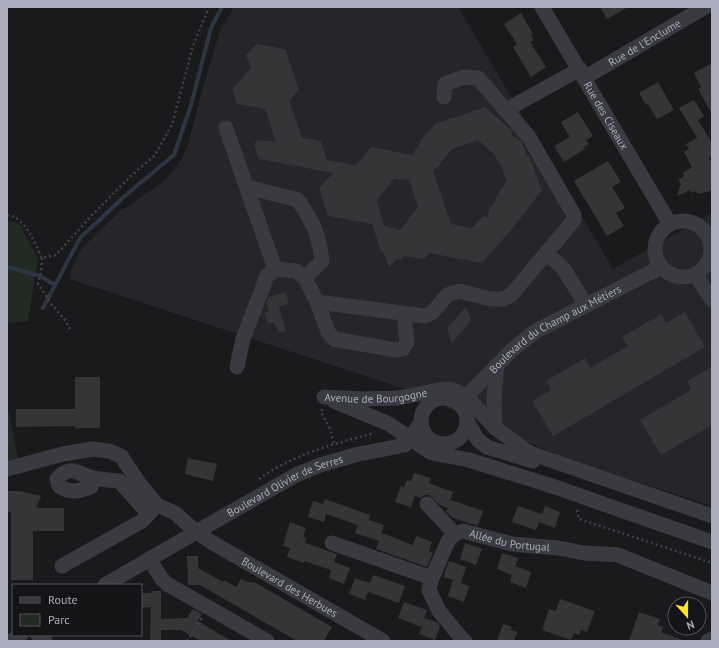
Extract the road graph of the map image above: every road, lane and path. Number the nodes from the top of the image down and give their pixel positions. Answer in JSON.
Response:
{"nodes":[{"id":1,"x":209,"y":7,"type":"edge"},
{"id":2,"x":542,"y":7,"type":"edge"},
{"id":3,"x":705,"y":7,"type":"edge"},
{"id":4,"x":582,"y":74,"type":"junction"},
{"id":5,"x":444,"y":97,"type":"dead end"},
{"id":6,"x":506,"y":110,"type":"junction"},
{"id":7,"x":226,"y":128,"type":"dead end"},
{"id":8,"x":247,"y":187,"type":"junction"},
{"id":9,"x":7,"y":215,"type":"edge"},
{"id":10,"x":670,"y":224,"type":"junction"},
{"id":11,"x":711,"y":240,"type":"edge"},
{"id":12,"x":546,"y":254,"type":"junction"},
{"id":13,"x":42,"y":258,"type":"junction"},
{"id":14,"x":661,"y":267,"type":"junction"},
{"id":15,"x":275,"y":269,"type":"junction"},
{"id":16,"x":695,"y":274,"type":"junction"},
{"id":17,"x":305,"y":278,"type":"junction"},
{"id":18,"x":712,"y":300,"type":"edge"},
{"id":19,"x":317,"y":302,"type":"junction"},
{"id":20,"x":586,"y":306,"type":"junction"},
{"id":21,"x":404,"y":313,"type":"junction"},
{"id":22,"x":70,"y":329,"type":"dead end"},
{"id":23,"x":497,"y":365,"type":"junction"},
{"id":24,"x":237,"y":367,"type":"dead end"},
{"id":25,"x":324,"y":397,"type":"junction"},
{"id":26,"x":463,"y":400,"type":"junction"},
{"id":27,"x":467,"y":422,"type":"junction"},
{"id":28,"x":420,"y":424,"type":"junction"},
{"id":29,"x":495,"y":428,"type":"junction"},
{"id":30,"x":412,"y":442,"type":"junction"},
{"id":31,"x":334,"y":444,"type":"dead end"},
{"id":32,"x":439,"y":444,"type":"junction"},
{"id":33,"x":7,"y":469,"type":"edge"},
{"id":34,"x":94,"y":478,"type":"dead end"},
{"id":35,"x":427,"y":504,"type":"dead end"},
{"id":36,"x":576,"y":506,"type":"dead end"},
{"id":37,"x":153,"y":510,"type":"junction"},
{"id":38,"x":712,"y":516,"type":"edge"},
{"id":39,"x":712,"y":523,"type":"edge"},
{"id":40,"x":196,"y":532,"type":"junction"},
{"id":41,"x":712,"y":533,"type":"edge"},
{"id":42,"x":455,"y":534,"type":"junction"},
{"id":43,"x":712,"y":542,"type":"edge"},
{"id":44,"x":332,"y":543,"type":"dead end"},
{"id":45,"x":149,"y":559,"type":"junction"},
{"id":46,"x":712,"y":563,"type":"edge"},
{"id":47,"x":62,"y":566,"type":"dead end"},
{"id":48,"x":432,"y":578,"type":"junction"},
{"id":49,"x":107,"y":584,"type":"edge"},
{"id":50,"x":712,"y":592,"type":"edge"},
{"id":51,"x":208,"y":607,"type":"junction"},
{"id":52,"x":712,"y":639,"type":"edge"},
{"id":53,"x":187,"y":641,"type":"edge"},
{"id":54,"x":267,"y":641,"type":"edge"},
{"id":55,"x":383,"y":641,"type":"edge"},
{"id":56,"x":465,"y":641,"type":"edge"},
{"id":57,"x":708,"y":641,"type":"edge"}],
"edges":[{"from":1,"to":13,"type":"path"},
{"from":2,"to":4,"type":"street","name":"Rue des Ciseaux"},
{"from":3,"to":4,"type":"street","name":"Rue de l'Enclume"},
{"from":4,"to":6,"type":"street","name":"Rue de l'Enclume"},
{"from":4,"to":10,"type":"street","name":"Rue des Ciseaux"},
{"from":5,"to":6,"type":"street"},
{"from":6,"to":12,"type":"street"},
{"from":7,"to":8,"type":"street"},
{"from":8,"to":15,"type":"street"},
{"from":8,"to":17,"type":"street"},
{"from":9,"to":13,"type":"path"},
{"from":10,"to":11,"type":"street"},
{"from":10,"to":14,"type":"street"},
{"from":11,"to":16,"type":"street"},
{"from":12,"to":20,"type":"street"},
{"from":12,"to":21,"type":"street"},
{"from":13,"to":22,"type":"path"},
{"from":14,"to":16,"type":"street"},
{"from":14,"to":20,"type":"street","name":"Boulevard du Champ aux Métiers"},
{"from":15,"to":17,"type":"street"},
{"from":15,"to":24,"type":"street"},
{"from":16,"to":18,"type":"street"},
{"from":17,"to":19,"type":"street"},
{"from":19,"to":21,"type":"street"},
{"from":19,"to":21,"type":"street"},
{"from":20,"to":23,"type":"street","name":"Boulevard du Champ aux Métiers"},
{"from":23,"to":26,"type":"street","name":"Boulevard du Champ aux Métiers"},
{"from":23,"to":29,"type":"street"},
{"from":25,"to":26,"type":"street","name":"Avenue de Bourgogne"},
{"from":25,"to":30,"type":"street","name":"Avenue de Bourgogne"},
{"from":25,"to":31,"type":"path"},
{"from":26,"to":27,"type":"street"},
{"from":26,"to":28,"type":"street"},
{"from":26,"to":29,"type":"street","name":"Avenue de Bourgogne"},
{"from":27,"to":32,"type":"street"},
{"from":27,"to":39,"type":"street"},
{"from":28,"to":30,"type":"street"},
{"from":28,"to":32,"type":"street"},
{"from":29,"to":38,"type":"street","name":"Avenue de Bourgogne"},
{"from":30,"to":32,"type":"street","name":"Boulevard Olivier de Serres"},
{"from":30,"to":40,"type":"street","name":"Boulevard Olivier de Serres"},
{"from":30,"to":43,"type":"street","name":"Avenue de Bourgogne"},
{"from":32,"to":41,"type":"street"},
{"from":33,"to":37,"type":"street"},
{"from":34,"to":37,"type":"street"},
{"from":35,"to":42,"type":"street"},
{"from":36,"to":46,"type":"path"},
{"from":37,"to":40,"type":"street","name":"Boulevard des Herbues"},
{"from":37,"to":47,"type":"street"},
{"from":40,"to":45,"type":"street","name":"Boulevard Olivier de Serres"},
{"from":40,"to":55,"type":"street","name":"Boulevard des Herbues"},
{"from":42,"to":48,"type":"street","name":"Allée du Portugal"},
{"from":42,"to":50,"type":"street","name":"Allée du Portugal"},
{"from":44,"to":48,"type":"street"},
{"from":45,"to":49,"type":"street","name":"Boulevard Olivier de Serres"},
{"from":45,"to":51,"type":"street"},
{"from":48,"to":56,"type":"street","name":"Allée du Portugal"},
{"from":51,"to":53,"type":"path"},
{"from":51,"to":54,"type":"street"},
{"from":52,"to":57,"type":"street"}]}
